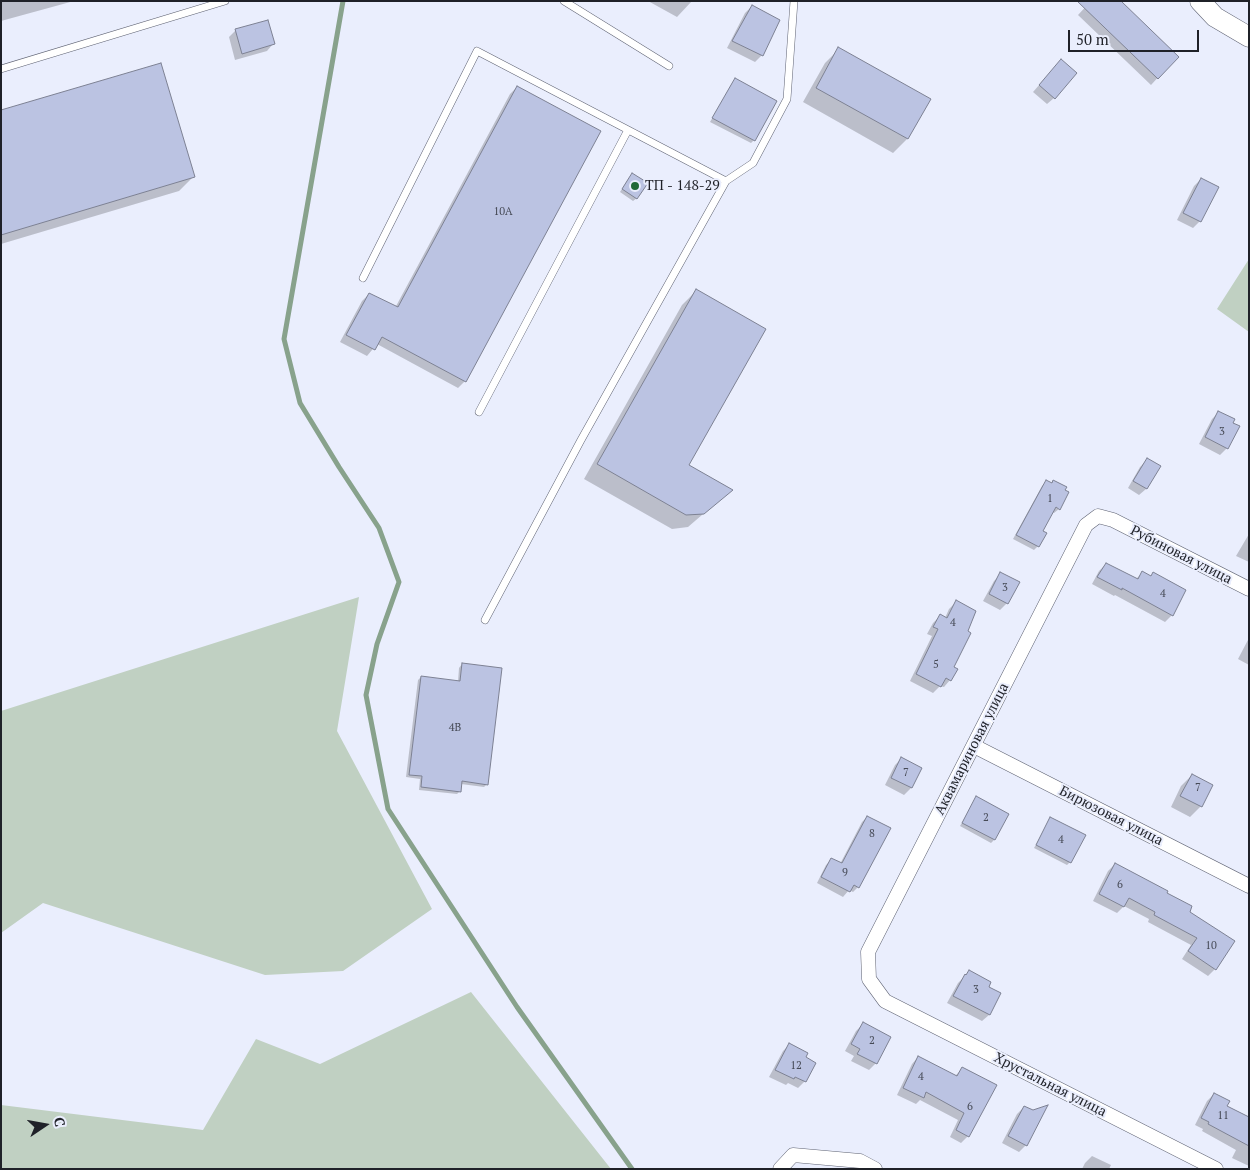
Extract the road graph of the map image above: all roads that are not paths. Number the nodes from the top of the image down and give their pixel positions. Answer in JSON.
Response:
{"nodes":[{"id":1,"x":225,"y":1,"type":"edge"},
{"id":2,"x":564,"y":1,"type":"edge"},
{"id":3,"x":794,"y":1,"type":"edge"},
{"id":4,"x":1200,"y":1,"type":"edge"},
{"id":5,"x":1249,"y":37,"type":"edge"},
{"id":6,"x":669,"y":66,"type":"dead end"},
{"id":7,"x":1,"y":68,"type":"edge"},
{"id":8,"x":628,"y":130,"type":"junction"},
{"id":9,"x":726,"y":181,"type":"junction"},
{"id":10,"x":363,"y":278,"type":"dead end"},
{"id":11,"x":479,"y":412,"type":"dead end"},
{"id":12,"x":1113,"y":520,"type":"joint"},
{"id":13,"x":1249,"y":589,"type":"edge"},
{"id":14,"x":485,"y":620,"type":"dead end"},
{"id":15,"x":974,"y":746,"type":"junction"},
{"id":16,"x":1249,"y":886,"type":"edge"},
{"id":17,"x":885,"y":1001,"type":"joint"},
{"id":18,"x":780,"y":1169,"type":"edge"},
{"id":19,"x":875,"y":1169,"type":"edge"},
{"id":20,"x":1216,"y":1169,"type":"edge"}],
"edges":[{"from":1,"to":7,"type":"lane"},
{"from":2,"to":6,"type":"lane"},
{"from":3,"to":9,"type":"lane"},
{"from":4,"to":5,"type":"main road"},
{"from":8,"to":9,"type":"lane"},
{"from":8,"to":10,"type":"lane"},
{"from":8,"to":11,"type":"lane"},
{"from":9,"to":14,"type":"lane"},
{"from":12,"to":13,"type":"street","name":"Рубиновая улица"},
{"from":12,"to":15,"type":"street","name":"Аквамариновая улица"},
{"from":15,"to":16,"type":"street","name":"Бирюзовая улица"},
{"from":15,"to":17,"type":"street","name":"Аквамариновая улица"},
{"from":17,"to":20,"type":"street","name":"Хрустальная улица"},
{"from":18,"to":19,"type":"street"}]}
